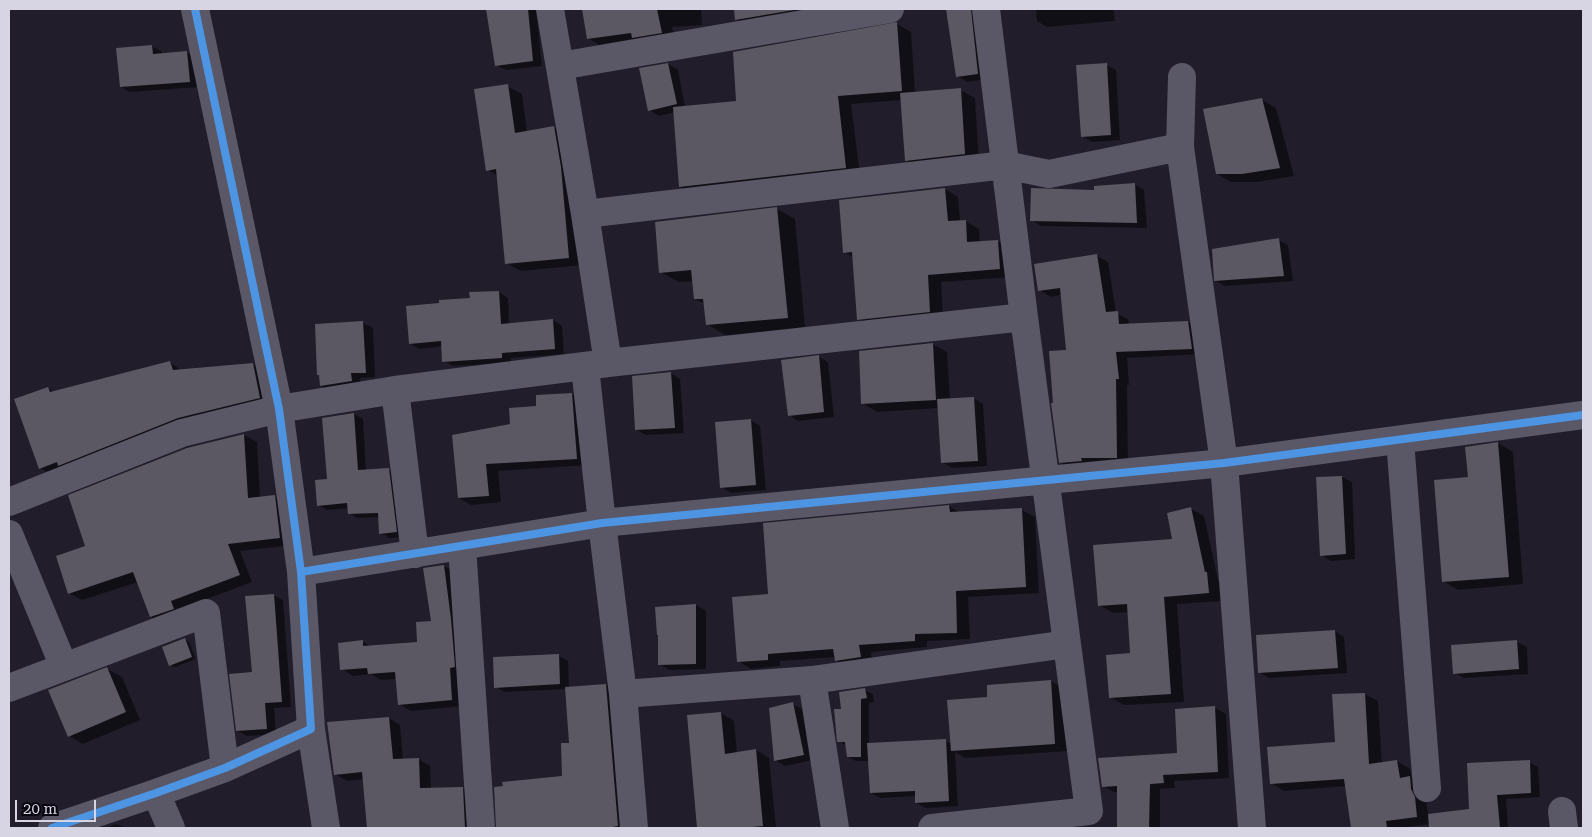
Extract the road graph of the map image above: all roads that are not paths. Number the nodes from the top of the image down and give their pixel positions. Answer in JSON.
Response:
{"nodes":[{"id":1,"x":195,"y":9,"type":"edge"},
{"id":2,"x":550,"y":9,"type":"edge"},
{"id":3,"x":890,"y":9,"type":"edge"},
{"id":4,"x":986,"y":9,"type":"edge"},
{"id":5,"x":560,"y":66,"type":"junction"},
{"id":6,"x":1182,"y":78,"type":"dead end"},
{"id":7,"x":1180,"y":147,"type":"junction"},
{"id":8,"x":1005,"y":165,"type":"junction"},
{"id":9,"x":585,"y":214,"type":"junction"},
{"id":10,"x":1024,"y":317,"type":"junction"},
{"id":11,"x":596,"y":365,"type":"junction"},
{"id":12,"x":395,"y":390,"type":"junction"},
{"id":13,"x":279,"y":409,"type":"junction"},
{"id":14,"x":1583,"y":415,"type":"edge"},
{"id":15,"x":1400,"y":440,"type":"junction"},
{"id":16,"x":1224,"y":464,"type":"junction"},
{"id":17,"x":1046,"y":480,"type":"junction"},
{"id":18,"x":9,"y":502,"type":"edge"},
{"id":19,"x":602,"y":523,"type":"junction"},
{"id":20,"x":9,"y":534,"type":"edge"},
{"id":21,"x":462,"y":546,"type":"junction"},
{"id":22,"x":415,"y":554,"type":"junction"},
{"id":23,"x":301,"y":572,"type":"junction"},
{"id":24,"x":1067,"y":644,"type":"junction"},
{"id":25,"x":64,"y":667,"type":"junction"},
{"id":26,"x":812,"y":680,"type":"junction"},
{"id":27,"x":9,"y":688,"type":"edge"},
{"id":28,"x":623,"y":694,"type":"junction"},
{"id":29,"x":311,"y":729,"type":"junction"},
{"id":30,"x":225,"y":768,"type":"junction"},
{"id":31,"x":1427,"y":788,"type":"dead end"},
{"id":32,"x":156,"y":793,"type":"junction"},
{"id":33,"x":1090,"y":820,"type":"edge"},
{"id":34,"x":52,"y":828,"type":"edge"},
{"id":35,"x":171,"y":828,"type":"edge"},
{"id":36,"x":326,"y":828,"type":"edge"},
{"id":37,"x":481,"y":828,"type":"edge"},
{"id":38,"x":634,"y":828,"type":"edge"},
{"id":39,"x":834,"y":828,"type":"edge"},
{"id":40,"x":932,"y":828,"type":"edge"},
{"id":41,"x":1252,"y":828,"type":"edge"}],
"edges":[{"from":1,"to":13,"type":"street"},
{"from":2,"to":5,"type":"street"},
{"from":3,"to":5,"type":"street"},
{"from":4,"to":8,"type":"street"},
{"from":5,"to":9,"type":"street"},
{"from":6,"to":7,"type":"street"},
{"from":7,"to":8,"type":"street"},
{"from":7,"to":16,"type":"street"},
{"from":8,"to":9,"type":"street"},
{"from":8,"to":10,"type":"street"},
{"from":9,"to":11,"type":"street"},
{"from":10,"to":11,"type":"street"},
{"from":10,"to":17,"type":"street"},
{"from":11,"to":12,"type":"street"},
{"from":11,"to":19,"type":"street"},
{"from":12,"to":13,"type":"street"},
{"from":12,"to":22,"type":"street"},
{"from":13,"to":18,"type":"street"},
{"from":13,"to":23,"type":"street"},
{"from":14,"to":15,"type":"street"},
{"from":15,"to":16,"type":"street"},
{"from":15,"to":31,"type":"street"},
{"from":16,"to":17,"type":"street"},
{"from":16,"to":41,"type":"street"},
{"from":17,"to":19,"type":"street"},
{"from":17,"to":24,"type":"street"},
{"from":19,"to":21,"type":"street"},
{"from":19,"to":28,"type":"street"},
{"from":20,"to":25,"type":"street"},
{"from":21,"to":22,"type":"street"},
{"from":21,"to":37,"type":"street"},
{"from":22,"to":23,"type":"street"},
{"from":23,"to":29,"type":"street"},
{"from":24,"to":26,"type":"street"},
{"from":24,"to":33,"type":"street"},
{"from":25,"to":27,"type":"street"},
{"from":25,"to":30,"type":"street"},
{"from":26,"to":28,"type":"street"},
{"from":26,"to":39,"type":"street"},
{"from":28,"to":38,"type":"street"},
{"from":29,"to":30,"type":"street"},
{"from":29,"to":36,"type":"street"},
{"from":30,"to":32,"type":"street"},
{"from":32,"to":34,"type":"street"},
{"from":32,"to":35,"type":"street"},
{"from":33,"to":40,"type":"street"}]}
